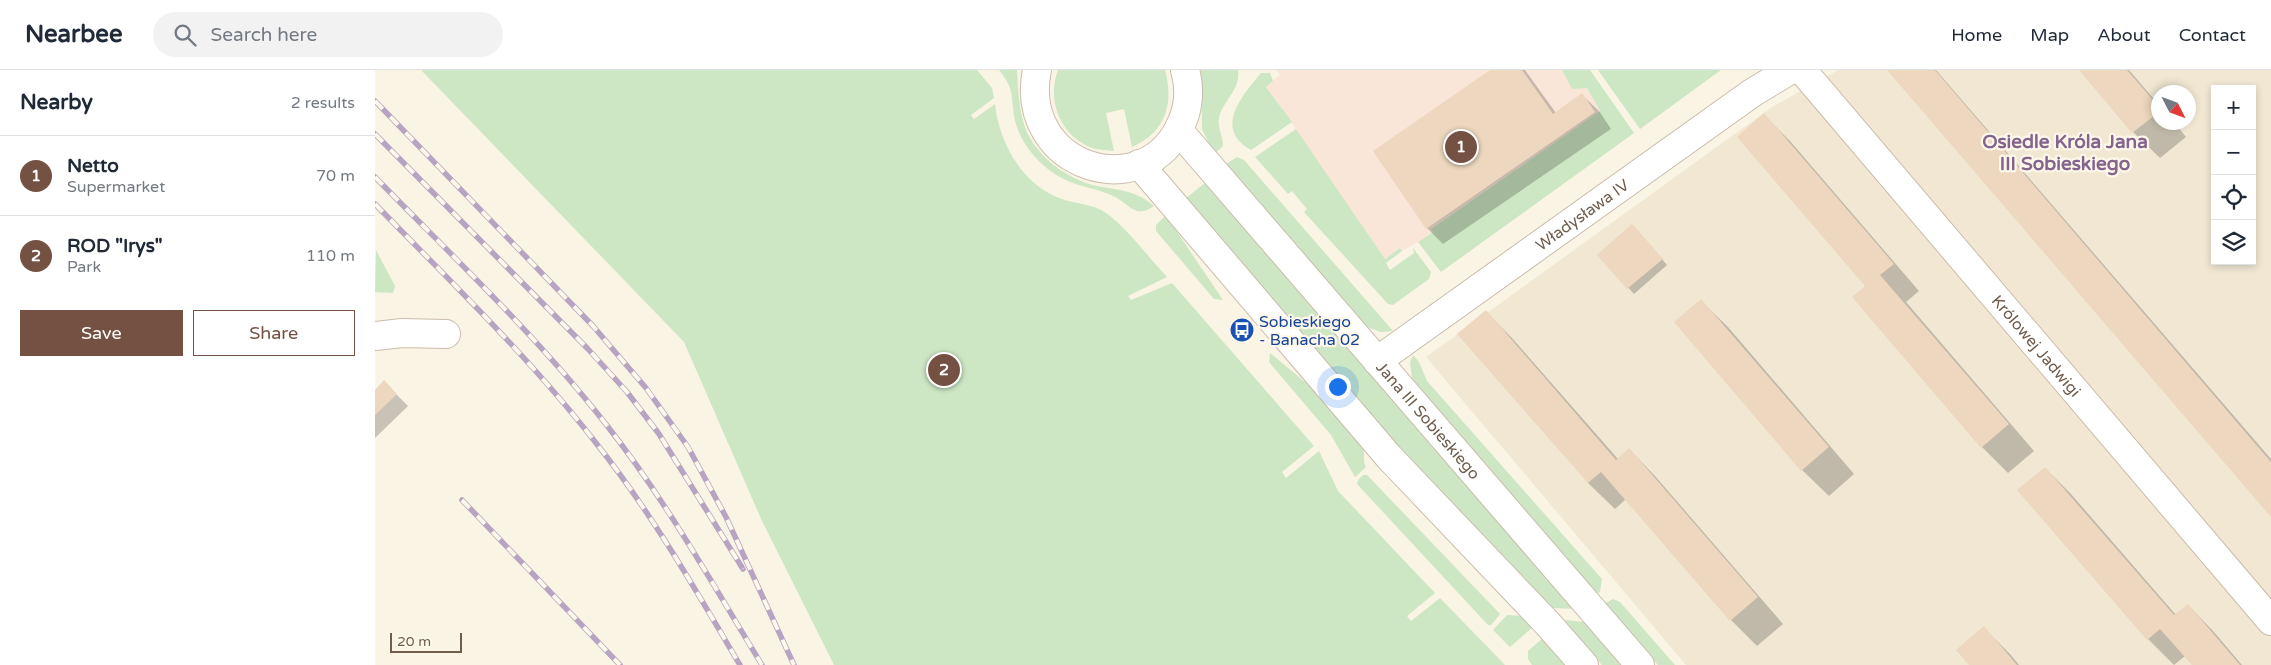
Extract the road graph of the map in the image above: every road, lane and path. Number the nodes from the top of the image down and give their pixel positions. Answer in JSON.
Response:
{"nodes":[{"id":1,"x":1037,"y":70,"type":"edge"},
{"id":2,"x":1185,"y":70,"type":"edge"},
{"id":3,"x":1790,"y":70,"type":"edge"},
{"id":4,"x":1802,"y":70,"type":"edge"},
{"id":5,"x":1179,"y":131,"type":"junction"},
{"id":6,"x":1139,"y":164,"type":"junction"},
{"id":7,"x":447,"y":334,"type":"dead end"},
{"id":8,"x":375,"y":336,"type":"edge"},
{"id":9,"x":1377,"y":361,"type":"junction"},
{"id":10,"x":2271,"y":621,"type":"edge"},
{"id":11,"x":1584,"y":665,"type":"edge"},
{"id":12,"x":1640,"y":665,"type":"edge"}],
"edges":[{"from":1,"to":6,"type":"street"},
{"from":2,"to":5,"type":"street"},
{"from":3,"to":9,"type":"street","name":"Władysława IV"},
{"from":4,"to":10,"type":"street","name":"Królowej Jadwigi"},
{"from":5,"to":6,"type":"street"},
{"from":5,"to":9,"type":"street","name":"Jana III Sobieskiego"},
{"from":6,"to":11,"type":"street"},
{"from":7,"to":8,"type":"street"},
{"from":9,"to":12,"type":"street","name":"Jana III Sobieskiego"}]}
